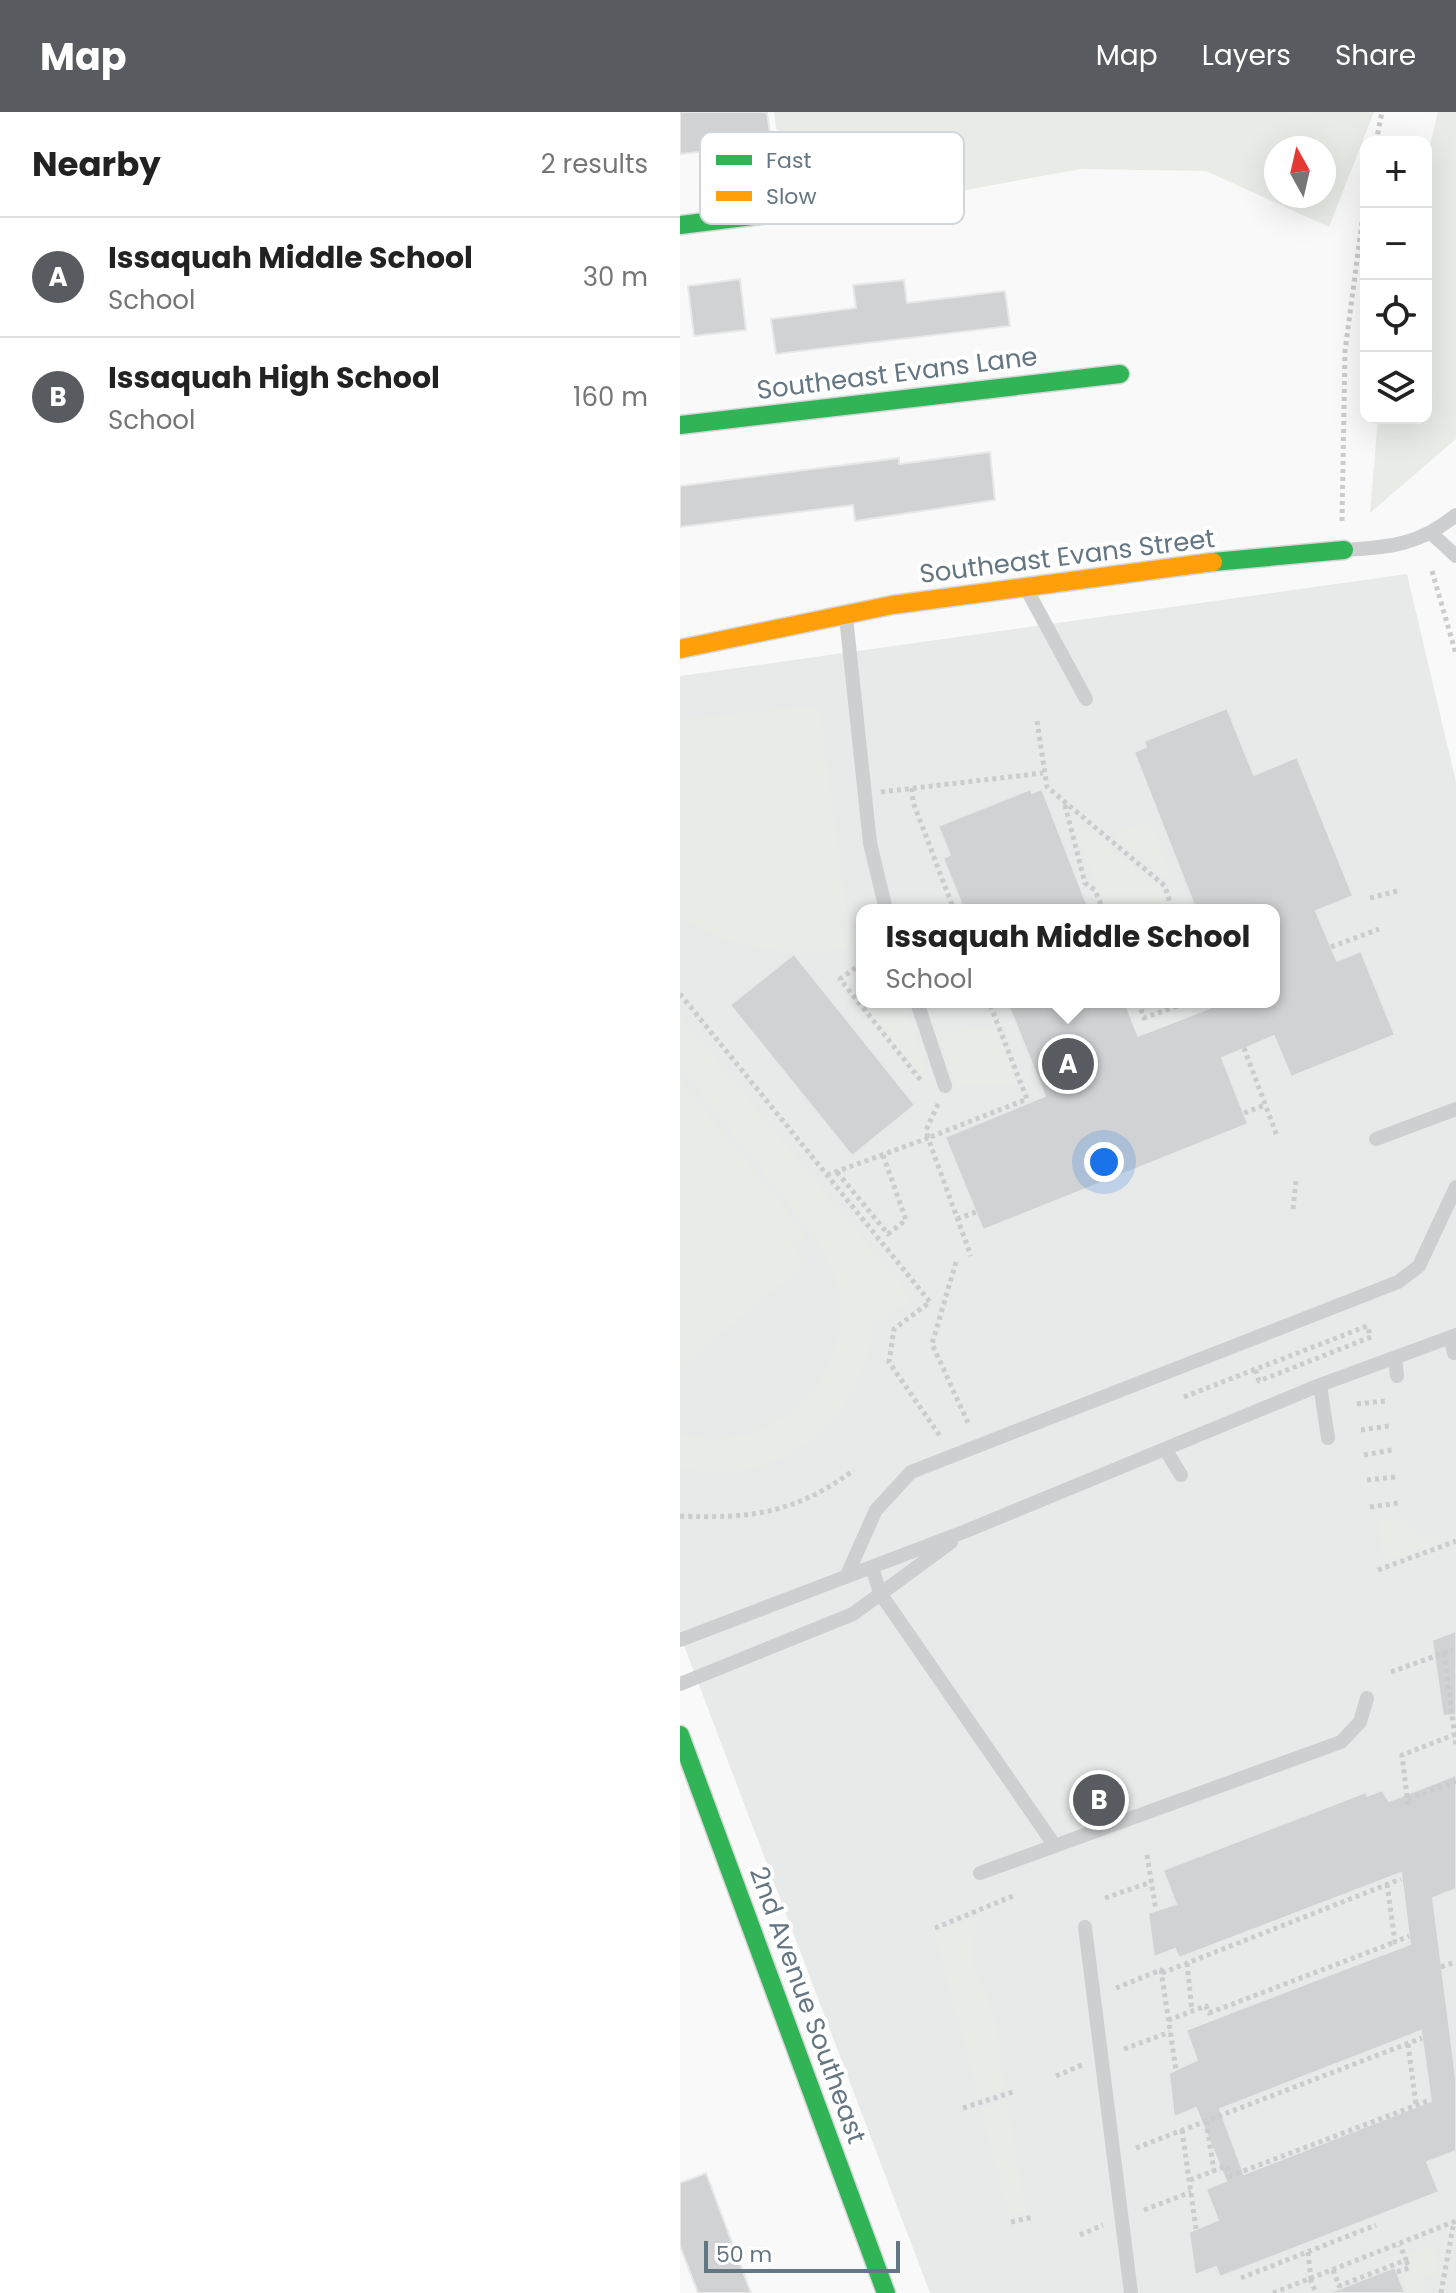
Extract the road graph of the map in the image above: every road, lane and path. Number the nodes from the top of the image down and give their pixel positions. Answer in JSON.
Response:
{"nodes":[{"id":1,"x":1382,"y":112,"type":"edge"},
{"id":2,"x":1377,"y":136,"type":"edge"},
{"id":3,"x":1364,"y":208,"type":"edge"},
{"id":4,"x":700,"y":223,"type":"edge"},
{"id":5,"x":680,"y":225,"type":"edge"},
{"id":6,"x":1120,"y":374,"type":"dead end"},
{"id":7,"x":680,"y":425,"type":"edge"},
{"id":8,"x":1342,"y":514,"type":"dead end"},
{"id":9,"x":1456,"y":515,"type":"edge"},
{"id":10,"x":1432,"y":534,"type":"junction"},
{"id":11,"x":1344,"y":550,"type":"joint"},
{"id":12,"x":1456,"y":556,"type":"edge"},
{"id":13,"x":1432,"y":571,"type":"dead end"},
{"id":14,"x":1025,"y":587,"type":"junction"},
{"id":15,"x":845,"y":612,"type":"junction"},
{"id":16,"x":680,"y":649,"type":"edge"},
{"id":17,"x":1456,"y":654,"type":"edge"},
{"id":18,"x":1086,"y":699,"type":"dead end"},
{"id":19,"x":1037,"y":721,"type":"dead end"},
{"id":20,"x":1043,"y":773,"type":"junction"},
{"id":21,"x":912,"y":788,"type":"junction"},
{"id":22,"x":865,"y":794,"type":"junction"},
{"id":23,"x":1065,"y":804,"type":"junction"},
{"id":24,"x":1397,"y":891,"type":"dead end"},
{"id":25,"x":1370,"y":898,"type":"dead end"},
{"id":26,"x":884,"y":904,"type":"edge"},
{"id":27,"x":952,"y":904,"type":"edge"},
{"id":28,"x":1101,"y":904,"type":"edge"},
{"id":29,"x":1170,"y":904,"type":"edge"},
{"id":30,"x":1379,"y":929,"type":"dead end"},
{"id":31,"x":1331,"y":947,"type":"dead end"},
{"id":32,"x":856,"y":967,"type":"edge"},
{"id":33,"x":680,"y":994,"type":"edge"},
{"id":34,"x":856,"y":999,"type":"edge"},
{"id":35,"x":863,"y":1008,"type":"edge"},
{"id":36,"x":919,"y":1008,"type":"edge"},
{"id":37,"x":991,"y":1008,"type":"edge"},
{"id":38,"x":1140,"y":1008,"type":"edge"},
{"id":39,"x":1172,"y":1008,"type":"edge"},
{"id":40,"x":1244,"y":1048,"type":"dead end"},
{"id":41,"x":945,"y":1086,"type":"joint"},
{"id":42,"x":929,"y":1090,"type":"dead end"},
{"id":43,"x":1265,"y":1105,"type":"junction"},
{"id":44,"x":1456,"y":1109,"type":"edge"},
{"id":45,"x":1244,"y":1113,"type":"dead end"},
{"id":46,"x":1277,"y":1136,"type":"dead end"},
{"id":47,"x":928,"y":1138,"type":"junction"},
{"id":48,"x":1376,"y":1139,"type":"dead end"},
{"id":49,"x":883,"y":1155,"type":"junction"},
{"id":50,"x":837,"y":1172,"type":"junction"},
{"id":51,"x":827,"y":1175,"type":"junction"},
{"id":52,"x":1296,"y":1180,"type":"dead end"},
{"id":53,"x":1456,"y":1187,"type":"edge"},
{"id":54,"x":1293,"y":1209,"type":"dead end"},
{"id":55,"x":976,"y":1212,"type":"dead end"},
{"id":56,"x":957,"y":1219,"type":"junction"},
{"id":57,"x":971,"y":1256,"type":"dead end"},
{"id":58,"x":956,"y":1262,"type":"dead end"},
{"id":59,"x":1453,"y":1336,"type":"edge"},
{"id":60,"x":1454,"y":1353,"type":"dead end"},
{"id":61,"x":1395,"y":1358,"type":"junction"},
{"id":62,"x":1255,"y":1369,"type":"junction"},
{"id":63,"x":1397,"y":1376,"type":"dead end"},
{"id":64,"x":1320,"y":1385,"type":"junction"},
{"id":65,"x":1184,"y":1397,"type":"dead end"},
{"id":66,"x":1385,"y":1401,"type":"dead end"},
{"id":67,"x":1357,"y":1404,"type":"dead end"},
{"id":68,"x":969,"y":1425,"type":"dead end"},
{"id":69,"x":1389,"y":1426,"type":"dead end"},
{"id":70,"x":1361,"y":1430,"type":"dead end"},
{"id":71,"x":940,"y":1436,"type":"dead end"},
{"id":72,"x":1328,"y":1438,"type":"dead end"},
{"id":73,"x":1165,"y":1449,"type":"junction"},
{"id":74,"x":1392,"y":1450,"type":"dead end"},
{"id":75,"x":1364,"y":1455,"type":"dead end"},
{"id":76,"x":854,"y":1470,"type":"dead end"},
{"id":77,"x":1181,"y":1475,"type":"dead end"},
{"id":78,"x":1395,"y":1477,"type":"dead end"},
{"id":79,"x":1367,"y":1480,"type":"dead end"},
{"id":80,"x":1398,"y":1503,"type":"dead end"},
{"id":81,"x":1370,"y":1507,"type":"dead end"},
{"id":82,"x":680,"y":1516,"type":"edge"},
{"id":83,"x":966,"y":1531,"type":"junction"},
{"id":84,"x":1456,"y":1541,"type":"edge"},
{"id":85,"x":872,"y":1567,"type":"junction"},
{"id":86,"x":1378,"y":1570,"type":"dead end"},
{"id":87,"x":846,"y":1577,"type":"junction"},
{"id":88,"x":880,"y":1593,"type":"junction"},
{"id":89,"x":680,"y":1640,"type":"edge"},
{"id":90,"x":1452,"y":1650,"type":"dead end"},
{"id":91,"x":1444,"y":1653,"type":"junction"},
{"id":92,"x":1391,"y":1672,"type":"dead end"},
{"id":93,"x":680,"y":1684,"type":"edge"},
{"id":94,"x":1367,"y":1698,"type":"dead end"},
{"id":95,"x":1455,"y":1734,"type":"edge"},
{"id":96,"x":680,"y":1735,"type":"edge"},
{"id":97,"x":1456,"y":1746,"type":"edge"},
{"id":98,"x":1456,"y":1781,"type":"edge"},
{"id":99,"x":1055,"y":1846,"type":"junction"},
{"id":100,"x":1147,"y":1855,"type":"dead end"},
{"id":101,"x":980,"y":1873,"type":"dead end"},
{"id":102,"x":1401,"y":1879,"type":"dead end"},
{"id":103,"x":1151,"y":1882,"type":"junction"},
{"id":104,"x":1387,"y":1884,"type":"junction"},
{"id":105,"x":1013,"y":1896,"type":"dead end"},
{"id":106,"x":1105,"y":1898,"type":"dead end"},
{"id":107,"x":1156,"y":1910,"type":"dead end"},
{"id":108,"x":1085,"y":1927,"type":"dead end"},
{"id":109,"x":935,"y":1928,"type":"dead end"},
{"id":110,"x":1409,"y":1936,"type":"dead end"},
{"id":111,"x":1395,"y":1942,"type":"junction"},
{"id":112,"x":1456,"y":1962,"type":"edge"},
{"id":113,"x":1187,"y":1963,"type":"junction"},
{"id":114,"x":1441,"y":1967,"type":"dead end"},
{"id":115,"x":1162,"y":1973,"type":"junction"},
{"id":116,"x":1116,"y":1988,"type":"dead end"},
{"id":117,"x":1192,"y":2011,"type":"junction"},
{"id":118,"x":1168,"y":2020,"type":"junction"},
{"id":119,"x":1170,"y":2032,"type":"junction"},
{"id":120,"x":1422,"y":2038,"type":"dead end"},
{"id":121,"x":1408,"y":2044,"type":"junction"},
{"id":122,"x":1124,"y":2049,"type":"dead end"},
{"id":123,"x":1082,"y":2065,"type":"dead end"},
{"id":124,"x":1176,"y":2070,"type":"dead end"},
{"id":125,"x":1056,"y":2076,"type":"dead end"},
{"id":126,"x":1013,"y":2092,"type":"dead end"},
{"id":127,"x":1430,"y":2100,"type":"dead end"},
{"id":128,"x":1416,"y":2105,"type":"junction"},
{"id":129,"x":963,"y":2108,"type":"dead end"},
{"id":130,"x":1206,"y":2121,"type":"junction"},
{"id":131,"x":1182,"y":2130,"type":"junction"},
{"id":132,"x":1136,"y":2148,"type":"dead end"},
{"id":133,"x":1214,"y":2171,"type":"junction"},
{"id":134,"x":1190,"y":2180,"type":"junction"},
{"id":135,"x":1191,"y":2192,"type":"junction"},
{"id":136,"x":1144,"y":2210,"type":"dead end"},
{"id":137,"x":1033,"y":2217,"type":"dead end"},
{"id":138,"x":1455,"y":2221,"type":"edge"},
{"id":139,"x":1011,"y":2222,"type":"dead end"},
{"id":140,"x":1103,"y":2225,"type":"dead end"},
{"id":141,"x":1376,"y":2225,"type":"dead end"},
{"id":142,"x":1196,"y":2229,"type":"dead end"},
{"id":143,"x":1080,"y":2235,"type":"dead end"},
{"id":144,"x":1400,"y":2245,"type":"junction"},
{"id":145,"x":1308,"y":2252,"type":"junction"},
{"id":146,"x":1406,"y":2260,"type":"junction"},
{"id":147,"x":1333,"y":2270,"type":"junction"},
{"id":148,"x":1397,"y":2272,"type":"dead end"},
{"id":149,"x":1241,"y":2278,"type":"dead end"},
{"id":150,"x":1311,"y":2279,"type":"junction"},
{"id":151,"x":886,"y":2293,"type":"edge"},
{"id":152,"x":1131,"y":2293,"type":"edge"},
{"id":153,"x":1273,"y":2293,"type":"edge"},
{"id":154,"x":1316,"y":2293,"type":"edge"},
{"id":155,"x":1441,"y":2293,"type":"edge"}],
"edges":[{"from":1,"to":2,"type":"path"},
{"from":3,"to":8,"type":"path"},
{"from":4,"to":5,"type":"street"},
{"from":6,"to":7,"type":"street","name":"Southeast Evans Lane"},
{"from":9,"to":10,"type":"lane","name":"Southeast Evans Street"},
{"from":10,"to":11,"type":"lane","name":"Southeast Evans Street"},
{"from":10,"to":12,"type":"lane"},
{"from":11,"to":14,"type":"street","name":"Southeast Evans Street"},
{"from":13,"to":17,"type":"path"},
{"from":14,"to":15,"type":"street","name":"Southeast Evans Street"},
{"from":14,"to":18,"type":"lane"},
{"from":15,"to":16,"type":"street","name":"Southeast Evans Street"},
{"from":15,"to":22,"type":"lane"},
{"from":19,"to":20,"type":"path"},
{"from":20,"to":21,"type":"path"},
{"from":20,"to":23,"type":"path"},
{"from":21,"to":22,"type":"path"},
{"from":21,"to":27,"type":"path"},
{"from":22,"to":26,"type":"lane"},
{"from":23,"to":28,"type":"path"},
{"from":23,"to":29,"type":"path"},
{"from":24,"to":25,"type":"path"},
{"from":30,"to":31,"type":"path"},
{"from":32,"to":34,"type":"path"},
{"from":33,"to":51,"type":"path"},
{"from":35,"to":42,"type":"path"},
{"from":36,"to":41,"type":"lane"},
{"from":37,"to":47,"type":"path"},
{"from":38,"to":39,"type":"path"},
{"from":40,"to":43,"type":"path"},
{"from":41,"to":47,"type":"path"},
{"from":43,"to":45,"type":"path"},
{"from":43,"to":46,"type":"path"},
{"from":44,"to":48,"type":"lane"},
{"from":47,"to":49,"type":"path"},
{"from":47,"to":56,"type":"path"},
{"from":49,"to":50,"type":"path"},
{"from":49,"to":50,"type":"path"},
{"from":50,"to":51,"type":"path"},
{"from":51,"to":71,"type":"path"},
{"from":52,"to":54,"type":"path"},
{"from":53,"to":87,"type":"lane"},
{"from":55,"to":56,"type":"path"},
{"from":56,"to":57,"type":"path"},
{"from":58,"to":68,"type":"path"},
{"from":59,"to":60,"type":"lane"},
{"from":59,"to":61,"type":"lane"},
{"from":61,"to":63,"type":"lane"},
{"from":61,"to":64,"type":"lane"},
{"from":62,"to":62,"type":"path"},
{"from":62,"to":65,"type":"path"},
{"from":64,"to":72,"type":"lane"},
{"from":64,"to":73,"type":"lane"},
{"from":66,"to":67,"type":"path"},
{"from":69,"to":70,"type":"path"},
{"from":73,"to":77,"type":"lane"},
{"from":73,"to":83,"type":"lane"},
{"from":74,"to":75,"type":"path"},
{"from":76,"to":82,"type":"path"},
{"from":78,"to":79,"type":"path"},
{"from":80,"to":81,"type":"path"},
{"from":83,"to":85,"type":"lane"},
{"from":83,"to":88,"type":"lane"},
{"from":84,"to":86,"type":"path"},
{"from":85,"to":87,"type":"lane"},
{"from":85,"to":88,"type":"lane"},
{"from":87,"to":89,"type":"lane"},
{"from":88,"to":93,"type":"lane"},
{"from":88,"to":99,"type":"lane"},
{"from":90,"to":91,"type":"path"},
{"from":91,"to":92,"type":"path"},
{"from":91,"to":95,"type":"path"},
{"from":94,"to":99,"type":"lane"},
{"from":95,"to":97,"type":"path"},
{"from":95,"to":98,"type":"path"},
{"from":96,"to":151,"type":"street","name":"2nd Avenue Southeast"},
{"from":99,"to":101,"type":"lane"},
{"from":100,"to":103,"type":"path"},
{"from":102,"to":104,"type":"path"},
{"from":103,"to":106,"type":"path"},
{"from":103,"to":107,"type":"path"},
{"from":104,"to":111,"type":"path"},
{"from":104,"to":113,"type":"path"},
{"from":105,"to":109,"type":"path"},
{"from":108,"to":152,"type":"lane"},
{"from":110,"to":111,"type":"path"},
{"from":111,"to":117,"type":"path"},
{"from":112,"to":114,"type":"path"},
{"from":113,"to":115,"type":"path"},
{"from":113,"to":117,"type":"path"},
{"from":115,"to":116,"type":"path"},
{"from":115,"to":118,"type":"path"},
{"from":117,"to":118,"type":"path"},
{"from":118,"to":119,"type":"path"},
{"from":119,"to":122,"type":"path"},
{"from":119,"to":124,"type":"path"},
{"from":120,"to":121,"type":"path"},
{"from":121,"to":128,"type":"path"},
{"from":121,"to":130,"type":"path"},
{"from":123,"to":125,"type":"path"},
{"from":126,"to":129,"type":"path"},
{"from":127,"to":128,"type":"path"},
{"from":128,"to":133,"type":"path"},
{"from":130,"to":131,"type":"path"},
{"from":130,"to":133,"type":"path"},
{"from":131,"to":132,"type":"path"},
{"from":131,"to":134,"type":"path"},
{"from":133,"to":134,"type":"path"},
{"from":134,"to":135,"type":"path"},
{"from":135,"to":136,"type":"path"},
{"from":135,"to":142,"type":"path"},
{"from":137,"to":139,"type":"path"},
{"from":138,"to":144,"type":"path"},
{"from":138,"to":155,"type":"path"},
{"from":140,"to":143,"type":"path"},
{"from":141,"to":145,"type":"path"},
{"from":144,"to":146,"type":"path"},
{"from":144,"to":147,"type":"path"},
{"from":145,"to":149,"type":"path"},
{"from":145,"to":150,"type":"path"},
{"from":146,"to":147,"type":"path"},
{"from":146,"to":148,"type":"path"},
{"from":147,"to":150,"type":"path"},
{"from":150,"to":153,"type":"path"},
{"from":150,"to":154,"type":"path"}]}
